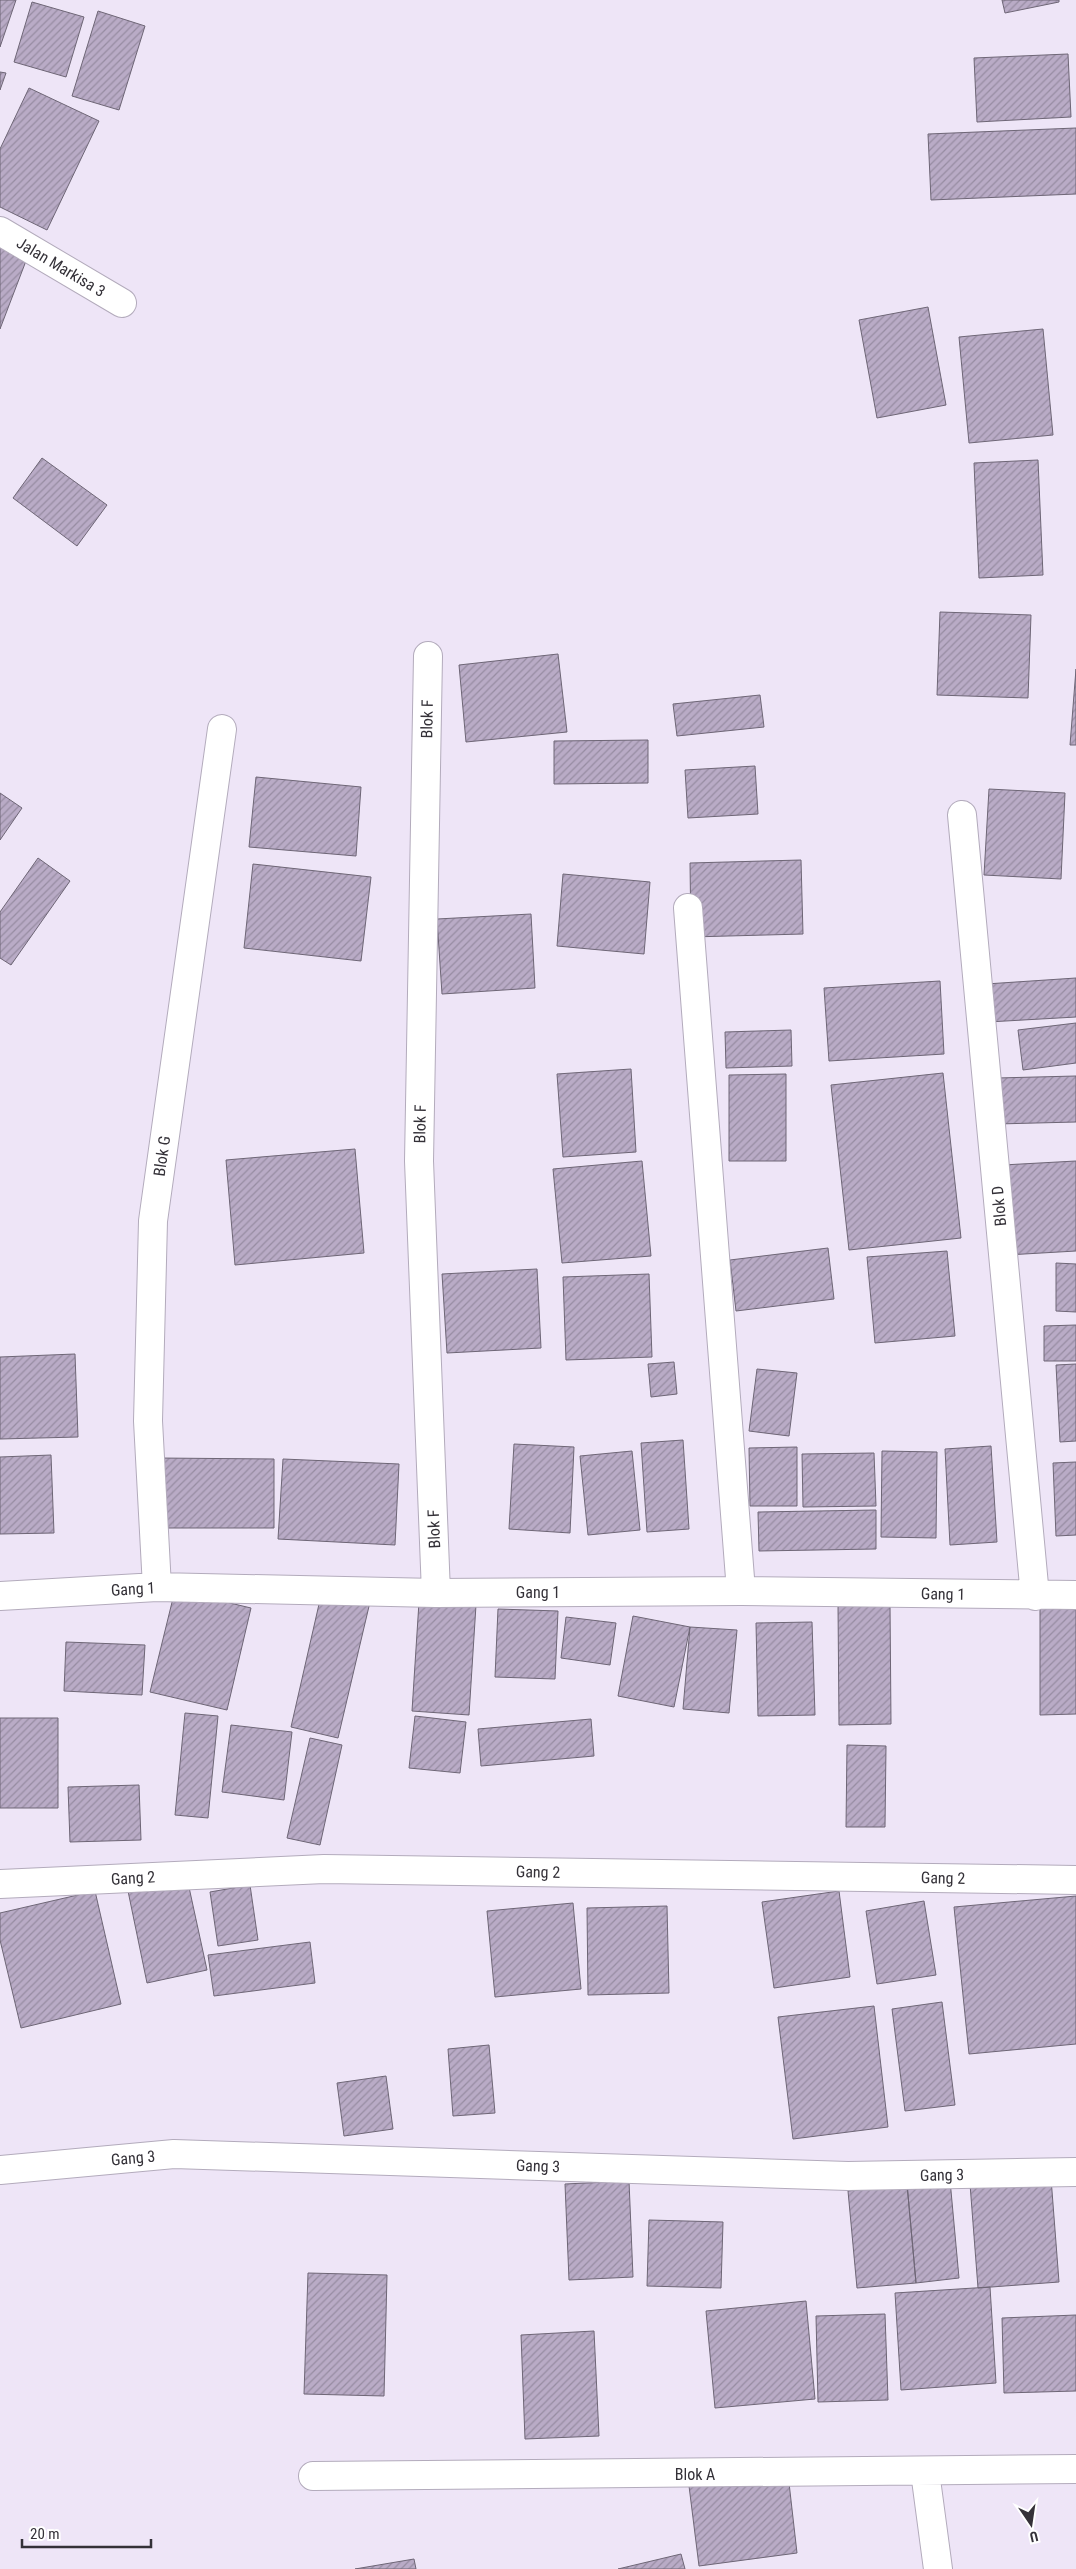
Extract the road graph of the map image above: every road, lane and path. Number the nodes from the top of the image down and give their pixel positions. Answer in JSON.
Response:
{"nodes":[{"id":1,"x":0,"y":231,"type":"edge"},
{"id":2,"x":122,"y":303,"type":"dead end"},
{"id":3,"x":428,"y":656,"type":"dead end"},
{"id":4,"x":222,"y":729,"type":"dead end"},
{"id":5,"x":962,"y":815,"type":"dead end"},
{"id":6,"x":688,"y":908,"type":"dead end"},
{"id":7,"x":156,"y":1587,"type":"junction"},
{"id":8,"x":741,"y":1591,"type":"junction"},
{"id":9,"x":436,"y":1593,"type":"junction"},
{"id":10,"x":1076,"y":1595,"type":"edge"},
{"id":11,"x":0,"y":1596,"type":"edge"},
{"id":12,"x":1035,"y":1596,"type":"junction"},
{"id":13,"x":1076,"y":1880,"type":"edge"},
{"id":14,"x":0,"y":1884,"type":"edge"},
{"id":15,"x":0,"y":2170,"type":"edge"},
{"id":16,"x":1076,"y":2172,"type":"edge"},
{"id":17,"x":1076,"y":2469,"type":"edge"},
{"id":18,"x":925,"y":2472,"type":"junction"},
{"id":19,"x":313,"y":2476,"type":"dead end"},
{"id":20,"x":938,"y":2569,"type":"edge"}],
"edges":[{"from":1,"to":2,"type":"street","name":"Jalan Markisa 3"},
{"from":3,"to":9,"type":"street","name":"Blok F"},
{"from":4,"to":7,"type":"street","name":"Blok G"},
{"from":5,"to":12,"type":"street","name":"Blok D"},
{"from":6,"to":8,"type":"street"},
{"from":7,"to":9,"type":"street","name":"Gang 1"},
{"from":7,"to":11,"type":"street","name":"Gang 1"},
{"from":8,"to":9,"type":"street","name":"Gang 1"},
{"from":8,"to":12,"type":"street","name":"Gang 1"},
{"from":10,"to":12,"type":"street","name":"Gang 1"},
{"from":13,"to":14,"type":"street","name":"Gang 2"},
{"from":15,"to":16,"type":"street","name":"Gang 3"},
{"from":17,"to":18,"type":"street","name":"Blok A"},
{"from":18,"to":19,"type":"street","name":"Blok A"},
{"from":18,"to":20,"type":"street"}]}
